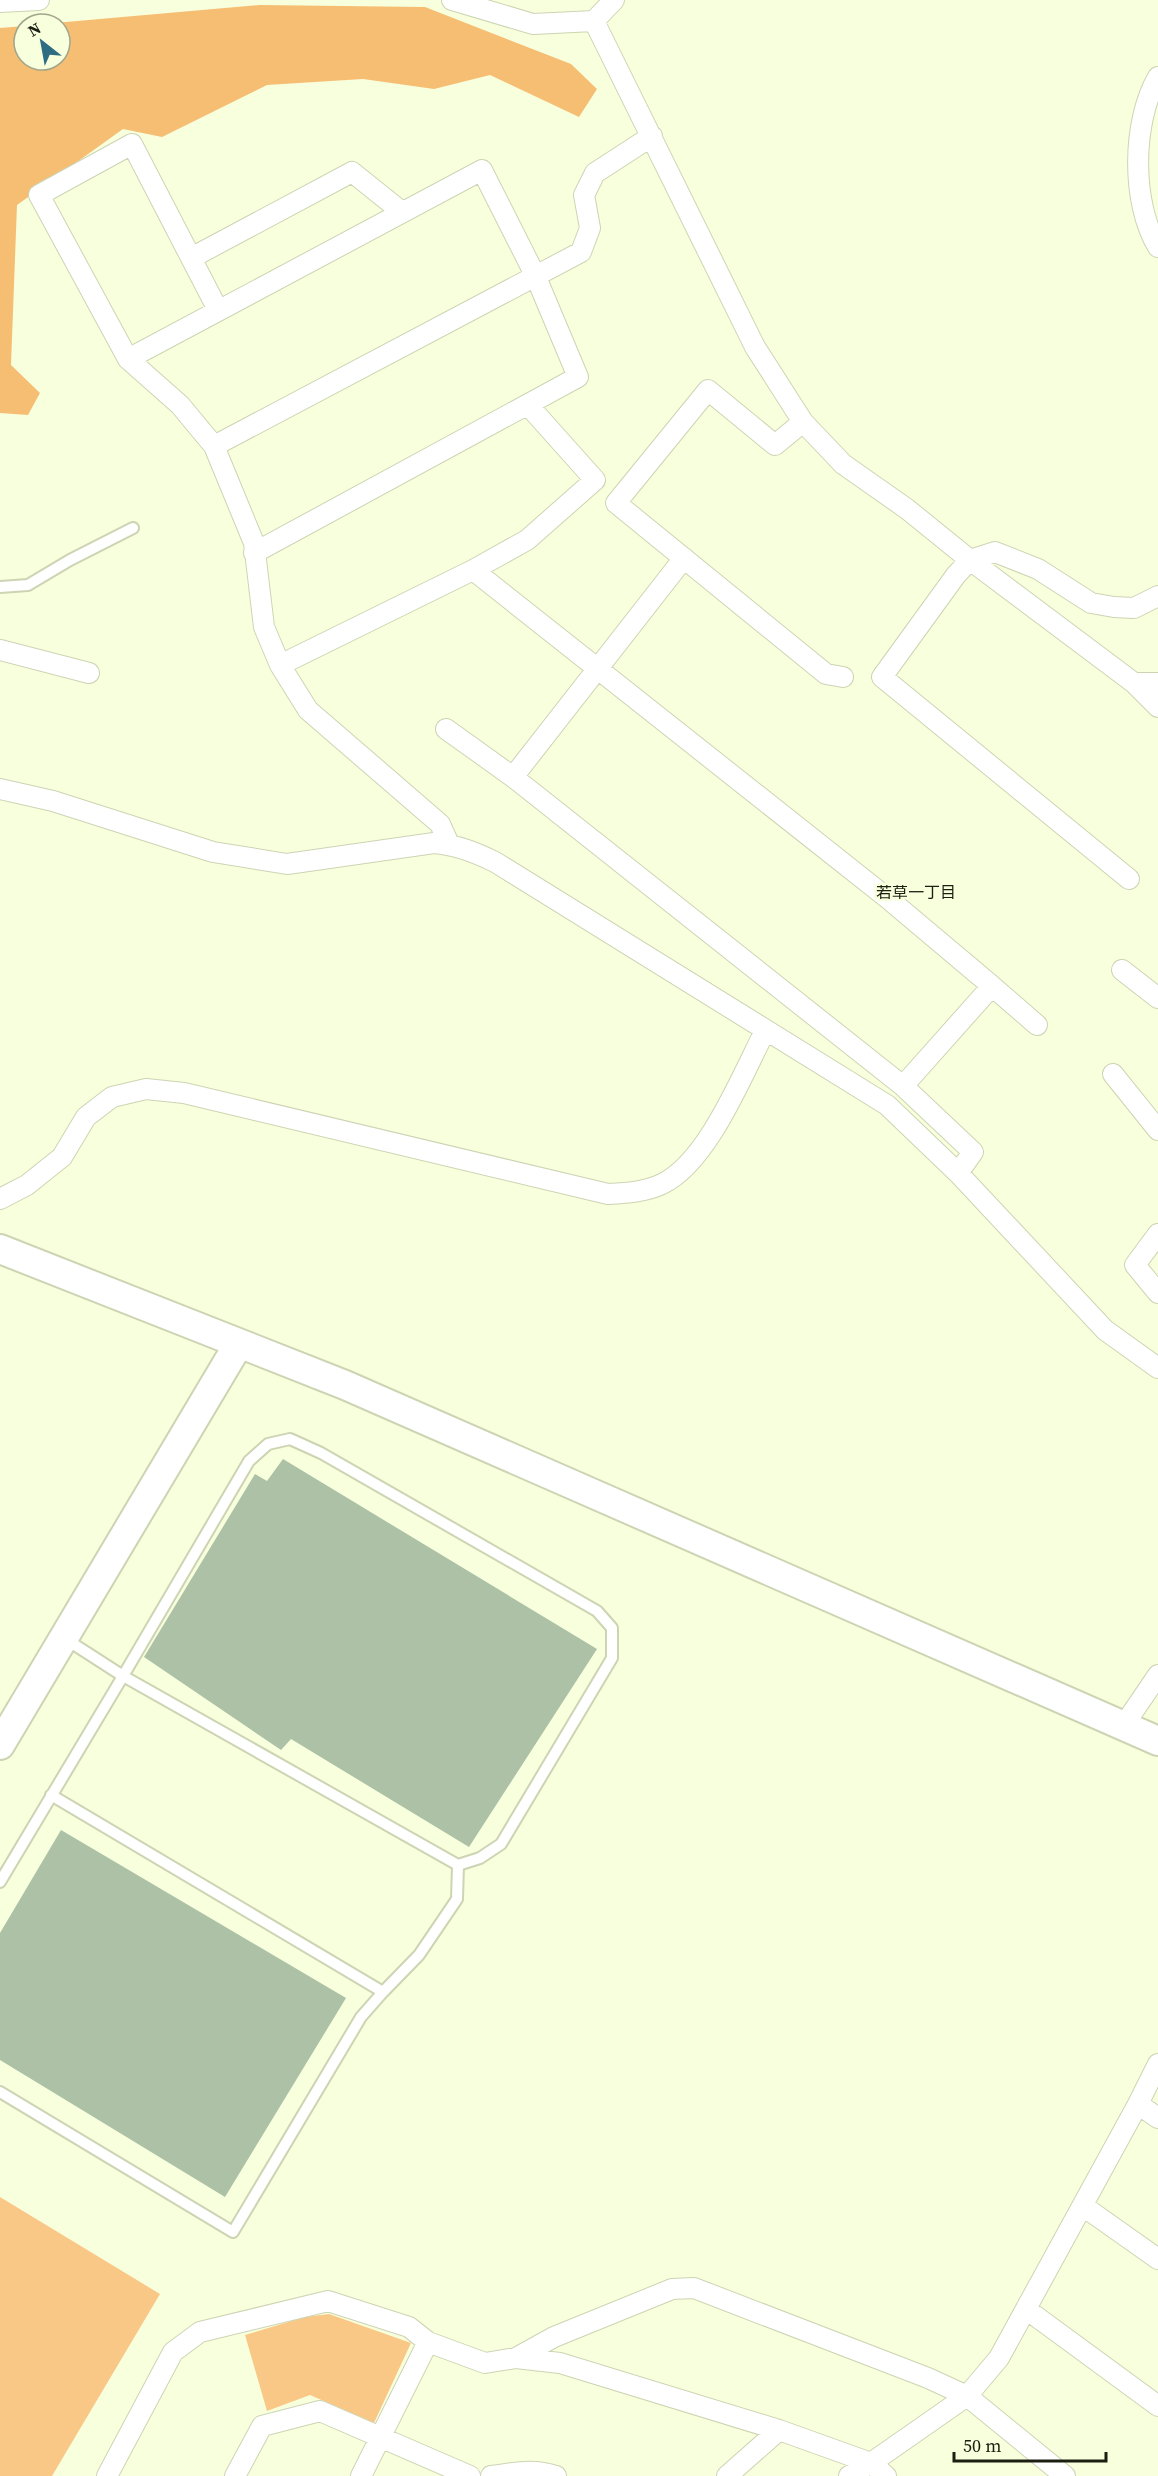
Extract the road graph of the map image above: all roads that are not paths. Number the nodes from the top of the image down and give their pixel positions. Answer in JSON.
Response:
{"nodes":[{"id":1,"x":39,"y":0,"type":"edge"},
{"id":2,"x":452,"y":0,"type":"edge"},
{"id":3,"x":614,"y":0,"type":"edge"},
{"id":4,"x":0,"y":2,"type":"edge"},
{"id":5,"x":594,"y":21,"type":"junction"},
{"id":6,"x":1158,"y":77,"type":"edge"},
{"id":7,"x":652,"y":136,"type":"junction"},
{"id":8,"x":402,"y":212,"type":"junction"},
{"id":9,"x":1158,"y":247,"type":"edge"},
{"id":10,"x":191,"y":258,"type":"junction"},
{"id":11,"x":536,"y":276,"type":"junction"},
{"id":12,"x":218,"y":310,"type":"junction"},
{"id":13,"x":128,"y":359,"type":"junction"},
{"id":14,"x":528,"y":405,"type":"junction"},
{"id":15,"x":803,"y":423,"type":"junction"},
{"id":16,"x":214,"y":446,"type":"junction"},
{"id":17,"x":134,"y":528,"type":"dead end"},
{"id":18,"x":254,"y":553,"type":"junction"},
{"id":19,"x":684,"y":558,"type":"junction"},
{"id":20,"x":970,"y":560,"type":"junction"},
{"id":21,"x":473,"y":570,"type":"junction"},
{"id":22,"x":0,"y":587,"type":"edge"},
{"id":23,"x":1158,"y":596,"type":"edge"},
{"id":24,"x":0,"y":650,"type":"edge"},
{"id":25,"x":280,"y":665,"type":"junction"},
{"id":26,"x":598,"y":670,"type":"junction"},
{"id":27,"x":89,"y":673,"type":"dead end"},
{"id":28,"x":843,"y":677,"type":"dead end"},
{"id":29,"x":1158,"y":682,"type":"edge"},
{"id":30,"x":1134,"y":683,"type":"junction"},
{"id":31,"x":1158,"y":707,"type":"edge"},
{"id":32,"x":446,"y":729,"type":"dead end"},
{"id":33,"x":513,"y":777,"type":"junction"},
{"id":34,"x":0,"y":789,"type":"edge"},
{"id":35,"x":450,"y":844,"type":"junction"},
{"id":36,"x":1129,"y":879,"type":"dead end"},
{"id":37,"x":1122,"y":970,"type":"dead end"},
{"id":38,"x":992,"y":986,"type":"junction"},
{"id":39,"x":1158,"y":998,"type":"edge"},
{"id":40,"x":1037,"y":1025,"type":"dead end"},
{"id":41,"x":765,"y":1031,"type":"junction"},
{"id":42,"x":1113,"y":1074,"type":"dead end"},
{"id":43,"x":903,"y":1086,"type":"junction"},
{"id":44,"x":1158,"y":1130,"type":"edge"},
{"id":45,"x":958,"y":1173,"type":"junction"},
{"id":46,"x":0,"y":1199,"type":"edge"},
{"id":47,"x":1158,"y":1234,"type":"edge"},
{"id":48,"x":0,"y":1249,"type":"edge"},
{"id":49,"x":1158,"y":1293,"type":"edge"},
{"id":50,"x":238,"y":1345,"type":"junction"},
{"id":51,"x":1158,"y":1368,"type":"edge"},
{"id":52,"x":63,"y":1638,"type":"junction"},
{"id":53,"x":1158,"y":1675,"type":"edge"},
{"id":54,"x":123,"y":1676,"type":"junction"},
{"id":55,"x":1124,"y":1725,"type":"junction"},
{"id":56,"x":1158,"y":1741,"type":"edge"},
{"id":57,"x":0,"y":1745,"type":"edge"},
{"id":58,"x":51,"y":1795,"type":"junction"},
{"id":59,"x":458,"y":1864,"type":"junction"},
{"id":60,"x":0,"y":1882,"type":"edge"},
{"id":61,"x":383,"y":1992,"type":"junction"},
{"id":62,"x":1158,"y":2064,"type":"edge"},
{"id":63,"x":0,"y":2092,"type":"edge"},
{"id":64,"x":1138,"y":2104,"type":"junction"},
{"id":65,"x":1158,"y":2118,"type":"edge"},
{"id":66,"x":1083,"y":2206,"type":"junction"},
{"id":67,"x":1158,"y":2259,"type":"edge"},
{"id":68,"x":1026,"y":2309,"type":"junction"},
{"id":69,"x":428,"y":2342,"type":"junction"},
{"id":70,"x":516,"y":2358,"type":"junction"},
{"id":71,"x":967,"y":2396,"type":"junction"},
{"id":72,"x":1158,"y":2406,"type":"edge"},
{"id":73,"x":779,"y":2430,"type":"junction"},
{"id":74,"x":380,"y":2438,"type":"junction"},
{"id":75,"x":879,"y":2470,"type":"edge"},
{"id":76,"x":106,"y":2476,"type":"edge"},
{"id":77,"x":235,"y":2476,"type":"edge"},
{"id":78,"x":361,"y":2476,"type":"edge"},
{"id":79,"x":470,"y":2476,"type":"edge"},
{"id":80,"x":491,"y":2476,"type":"edge"},
{"id":81,"x":556,"y":2476,"type":"edge"},
{"id":82,"x":727,"y":2476,"type":"edge"},
{"id":83,"x":849,"y":2476,"type":"edge"},
{"id":84,"x":1065,"y":2476,"type":"edge"}],
"edges":[{"from":1,"to":4,"type":"street"},
{"from":2,"to":5,"type":"street"},
{"from":3,"to":5,"type":"street"},
{"from":5,"to":7,"type":"street"},
{"from":6,"to":9,"type":"street"},
{"from":7,"to":11,"type":"street"},
{"from":7,"to":15,"type":"street"},
{"from":8,"to":10,"type":"street"},
{"from":8,"to":11,"type":"street"},
{"from":8,"to":12,"type":"street"},
{"from":10,"to":12,"type":"street"},
{"from":10,"to":13,"type":"street"},
{"from":11,"to":14,"type":"street"},
{"from":11,"to":16,"type":"street"},
{"from":12,"to":13,"type":"street"},
{"from":13,"to":16,"type":"street"},
{"from":14,"to":18,"type":"street"},
{"from":14,"to":21,"type":"street"},
{"from":15,"to":19,"type":"street"},
{"from":15,"to":20,"type":"street"},
{"from":16,"to":18,"type":"street"},
{"from":17,"to":22,"type":"lane"},
{"from":18,"to":25,"type":"street"},
{"from":19,"to":26,"type":"street"},
{"from":19,"to":28,"type":"street"},
{"from":20,"to":23,"type":"street"},
{"from":20,"to":30,"type":"street"},
{"from":20,"to":36,"type":"street"},
{"from":21,"to":25,"type":"street"},
{"from":21,"to":26,"type":"street"},
{"from":24,"to":27,"type":"street"},
{"from":25,"to":35,"type":"street"},
{"from":26,"to":33,"type":"street"},
{"from":26,"to":38,"type":"street"},
{"from":29,"to":30,"type":"street"},
{"from":30,"to":31,"type":"street"},
{"from":32,"to":33,"type":"street"},
{"from":33,"to":43,"type":"street"},
{"from":34,"to":35,"type":"street"},
{"from":35,"to":41,"type":"street"},
{"from":37,"to":39,"type":"street"},
{"from":38,"to":40,"type":"street"},
{"from":38,"to":43,"type":"street"},
{"from":41,"to":45,"type":"street"},
{"from":41,"to":46,"type":"street"},
{"from":42,"to":44,"type":"street"},
{"from":43,"to":45,"type":"street"},
{"from":45,"to":51,"type":"street"},
{"from":47,"to":49,"type":"street"},
{"from":48,"to":50,"type":"street"},
{"from":50,"to":52,"type":"street"},
{"from":50,"to":55,"type":"street"},
{"from":52,"to":54,"type":"lane"},
{"from":52,"to":57,"type":"street"},
{"from":53,"to":55,"type":"street"},
{"from":54,"to":58,"type":"lane"},
{"from":54,"to":59,"type":"lane"},
{"from":54,"to":59,"type":"lane"},
{"from":55,"to":56,"type":"street"},
{"from":58,"to":60,"type":"lane"},
{"from":58,"to":61,"type":"lane"},
{"from":59,"to":61,"type":"lane"},
{"from":61,"to":63,"type":"lane"},
{"from":62,"to":64,"type":"street"},
{"from":64,"to":65,"type":"street"},
{"from":64,"to":66,"type":"street"},
{"from":66,"to":67,"type":"street"},
{"from":66,"to":68,"type":"street"},
{"from":68,"to":71,"type":"street"},
{"from":68,"to":72,"type":"street"},
{"from":69,"to":70,"type":"street"},
{"from":69,"to":74,"type":"street"},
{"from":69,"to":76,"type":"street"},
{"from":70,"to":71,"type":"street"},
{"from":70,"to":73,"type":"street"},
{"from":71,"to":75,"type":"street"},
{"from":71,"to":84,"type":"street"},
{"from":73,"to":75,"type":"street"},
{"from":73,"to":82,"type":"street"},
{"from":74,"to":77,"type":"street"},
{"from":74,"to":78,"type":"street"},
{"from":74,"to":79,"type":"street"},
{"from":75,"to":83,"type":"street"},
{"from":80,"to":81,"type":"street"}]}
